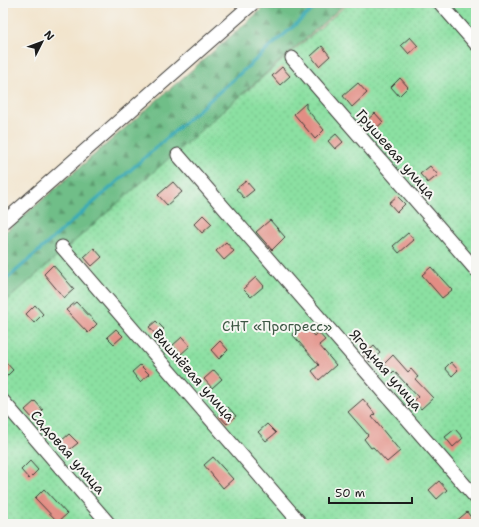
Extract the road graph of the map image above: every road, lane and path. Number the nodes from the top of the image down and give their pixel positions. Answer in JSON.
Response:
{"nodes":[{"id":1,"x":253,"y":3,"type":"edge"},
{"id":2,"x":440,"y":3,"type":"edge"},
{"id":3,"x":476,"y":44,"type":"edge"},
{"id":4,"x":292,"y":58,"type":"dead end"},
{"id":5,"x":178,"y":155,"type":"dead end"},
{"id":6,"x":3,"y":223,"type":"edge"},
{"id":7,"x":62,"y":247,"type":"dead end"},
{"id":8,"x":476,"y":270,"type":"edge"},
{"id":9,"x":3,"y":400,"type":"edge"},
{"id":10,"x":476,"y":498,"type":"edge"},
{"id":11,"x":109,"y":524,"type":"edge"},
{"id":12,"x":301,"y":524,"type":"edge"}],
"edges":[{"from":1,"to":6,"type":"street"},
{"from":2,"to":3,"type":"street"},
{"from":4,"to":8,"type":"street","name":"Грушевая улица"},
{"from":5,"to":10,"type":"street","name":"Ягодная улица"},
{"from":7,"to":12,"type":"street","name":"Вишнёвая улица"},
{"from":9,"to":11,"type":"street","name":"Садовая улица"}]}
